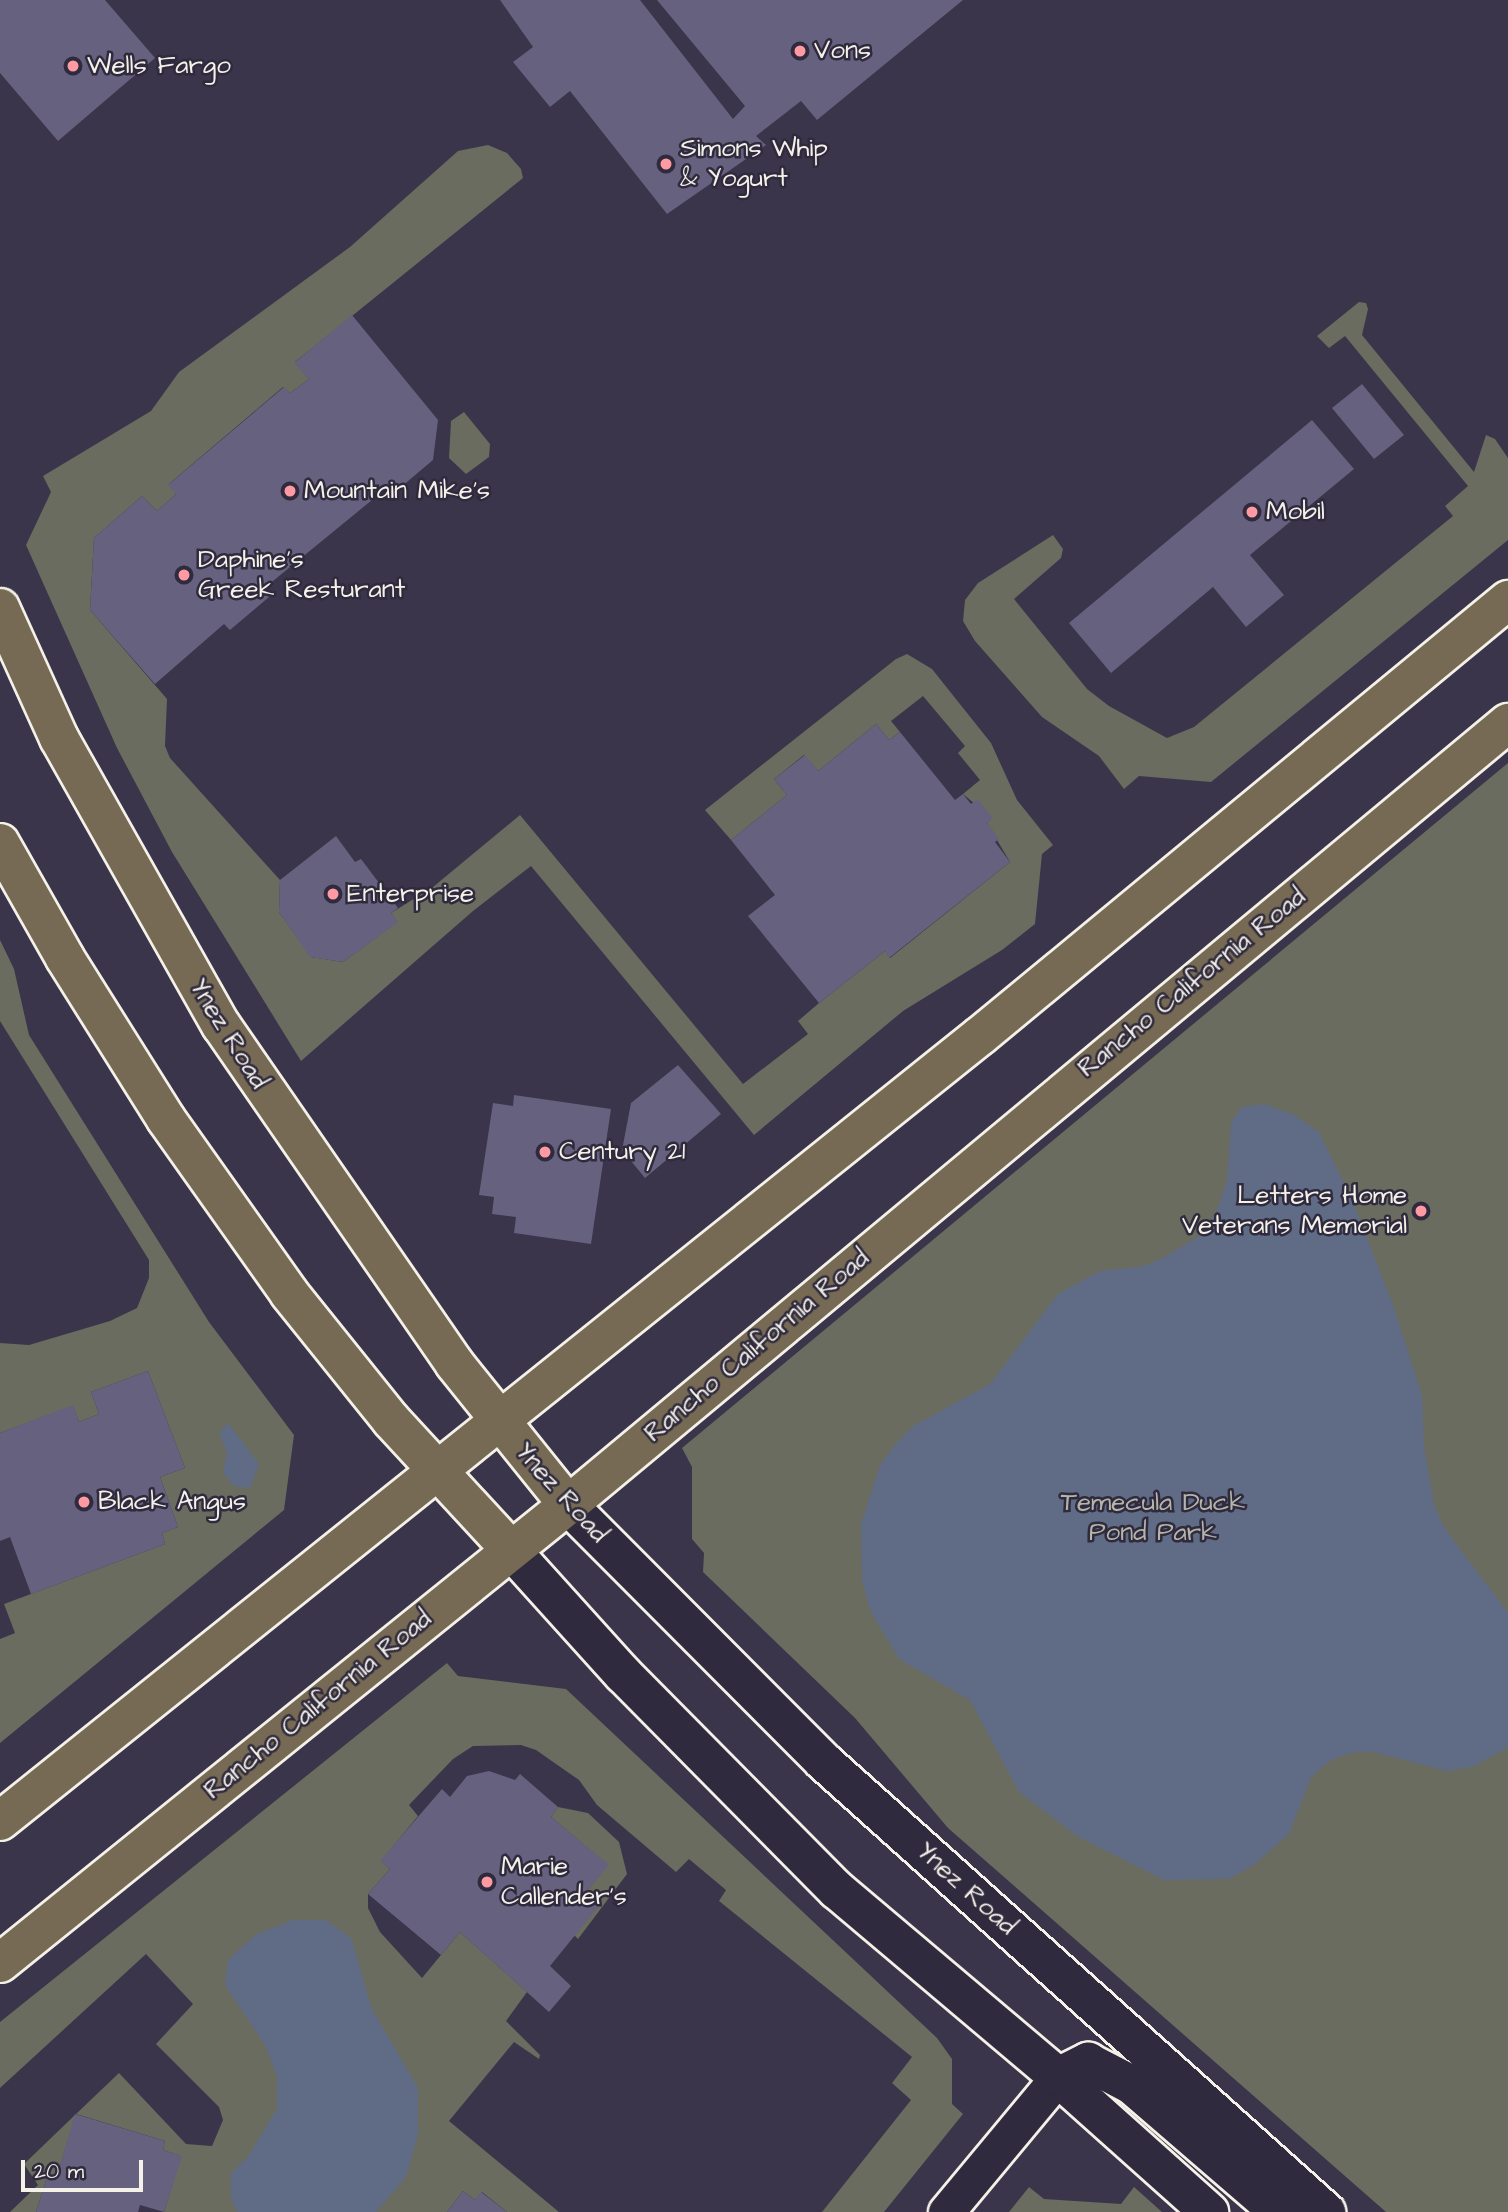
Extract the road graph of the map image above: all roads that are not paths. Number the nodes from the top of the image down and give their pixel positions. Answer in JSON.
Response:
{"nodes":[{"id":1,"x":1508,"y":600,"type":"edge"},
{"id":2,"x":0,"y":608,"type":"edge"},
{"id":3,"x":1508,"y":723,"type":"edge"},
{"id":4,"x":0,"y":843,"type":"edge"},
{"id":5,"x":499,"y":1422,"type":"junction"},
{"id":6,"x":437,"y":1470,"type":"junction"},
{"id":7,"x":568,"y":1505,"type":"junction"},
{"id":8,"x":510,"y":1549,"type":"junction"},
{"id":9,"x":0,"y":1821,"type":"edge"},
{"id":10,"x":0,"y":1963,"type":"edge"},
{"id":11,"x":1058,"y":2077,"type":"junction"},
{"id":12,"x":946,"y":2212,"type":"edge"},
{"id":13,"x":1209,"y":2212,"type":"edge"},
{"id":14,"x":1279,"y":2212,"type":"edge"},
{"id":15,"x":1326,"y":2212,"type":"edge"}],
"edges":[{"from":1,"to":5,"type":"main road"},
{"from":2,"to":5,"type":"main road","name":"Ynez Road"},
{"from":3,"to":7,"type":"main road","name":"Rancho California Road"},
{"from":4,"to":6,"type":"main road"},
{"from":5,"to":6,"type":"main road"},
{"from":5,"to":7,"type":"main road","name":"Ynez Road"},
{"from":6,"to":8,"type":"main road"},
{"from":6,"to":9,"type":"main road"},
{"from":7,"to":8,"type":"main road","name":"Rancho California Road"},
{"from":7,"to":15,"type":"main road","name":"Ynez Road"},
{"from":8,"to":10,"type":"main road","name":"Rancho California Road"},
{"from":8,"to":11,"type":"main road"},
{"from":11,"to":12,"type":"street"},
{"from":11,"to":13,"type":"main road"},
{"from":11,"to":14,"type":"main road"}]}
